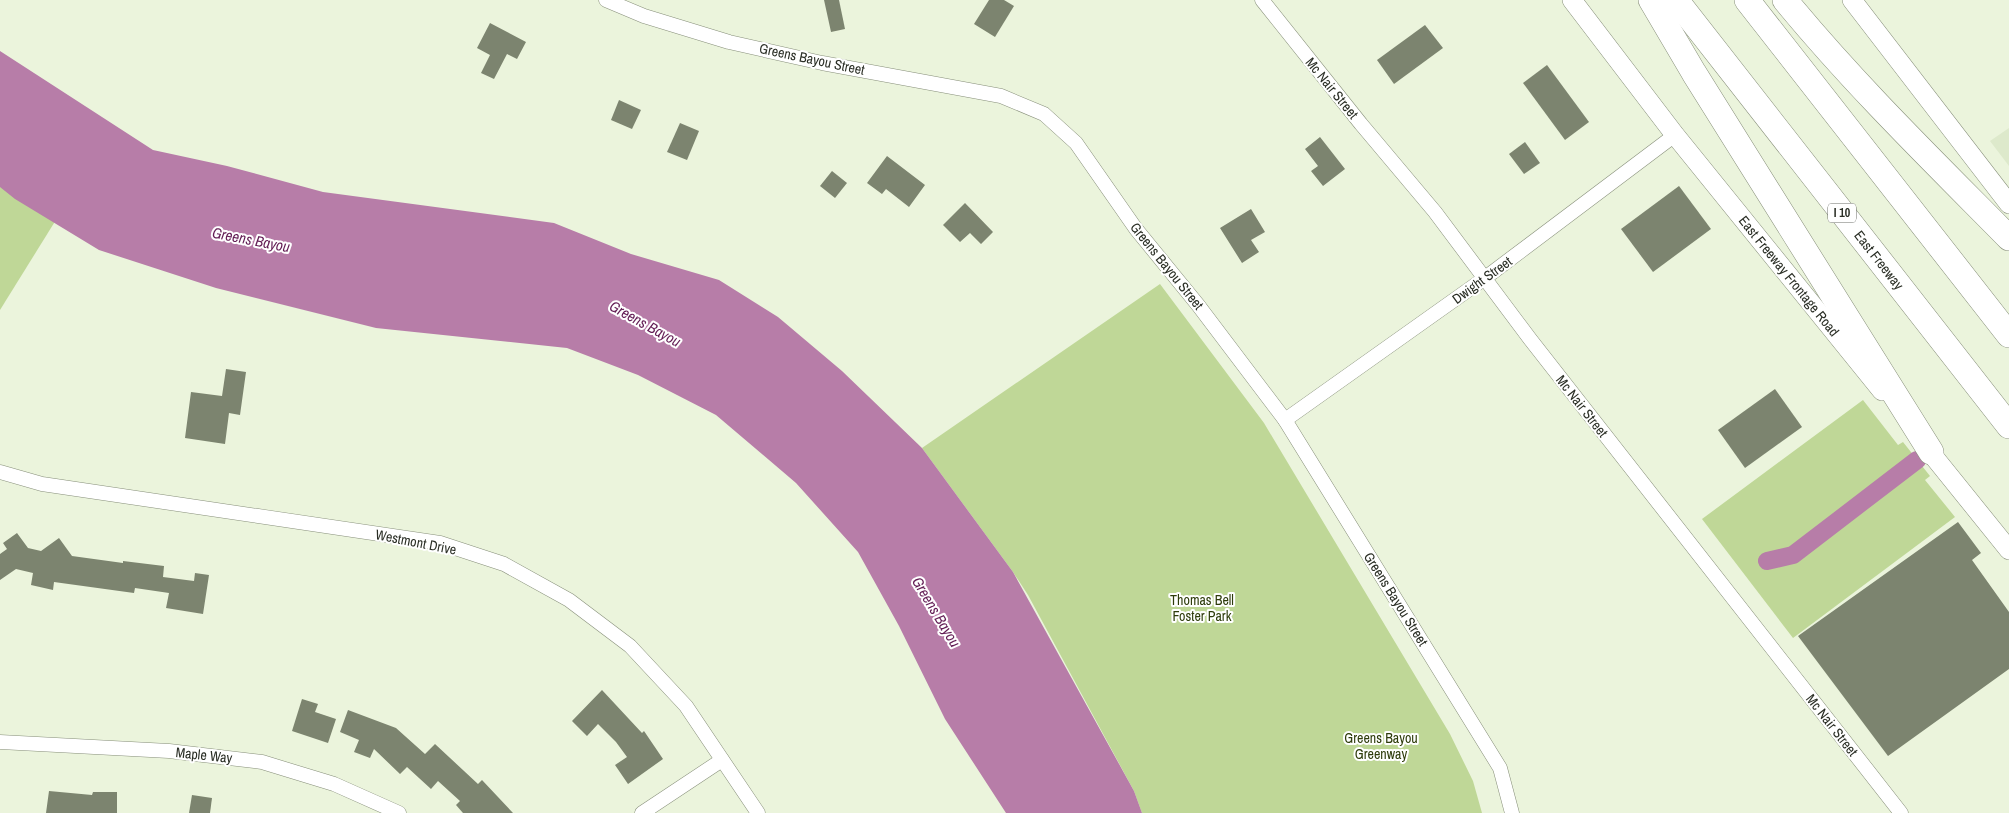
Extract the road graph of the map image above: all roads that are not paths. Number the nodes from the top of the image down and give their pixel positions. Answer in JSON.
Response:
{"nodes":[{"id":1,"x":606,"y":0,"type":"edge"},
{"id":2,"x":1262,"y":0,"type":"edge"},
{"id":3,"x":1572,"y":0,"type":"edge"},
{"id":4,"x":1651,"y":0,"type":"edge"},
{"id":5,"x":1676,"y":0,"type":"edge"},
{"id":6,"x":1747,"y":0,"type":"edge"},
{"id":7,"x":1785,"y":0,"type":"edge"},
{"id":8,"x":1853,"y":0,"type":"edge"},
{"id":9,"x":1676,"y":135,"type":"junction"},
{"id":10,"x":2009,"y":204,"type":"edge"},
{"id":11,"x":2009,"y":238,"type":"edge"},
{"id":12,"x":1486,"y":278,"type":"junction"},
{"id":13,"x":2009,"y":335,"type":"edge"},
{"id":14,"x":1285,"y":420,"type":"junction"},
{"id":15,"x":2009,"y":426,"type":"edge"},
{"id":16,"x":1931,"y":452,"type":"junction"},
{"id":17,"x":0,"y":472,"type":"edge"},
{"id":18,"x":2009,"y":550,"type":"edge"},
{"id":19,"x":0,"y":742,"type":"edge"},
{"id":20,"x":722,"y":760,"type":"junction"},
{"id":21,"x":399,"y":813,"type":"edge"},
{"id":22,"x":642,"y":813,"type":"edge"},
{"id":23,"x":758,"y":813,"type":"edge"},
{"id":24,"x":1512,"y":813,"type":"edge"},
{"id":25,"x":1901,"y":813,"type":"edge"}],
"edges":[{"from":1,"to":14,"type":"street","name":"Greens Bayou Street"},
{"from":2,"to":12,"type":"street","name":"Mc Nair Street"},
{"from":3,"to":9,"type":"main road","name":"East Freeway Frontage Road"},
{"from":4,"to":16,"type":"highway"},
{"from":5,"to":15,"type":"highway","name":"East Freeway","number":"I 10"},
{"from":6,"to":13,"type":"highway"},
{"from":7,"to":11,"type":"highway"},
{"from":8,"to":10,"type":"main road"},
{"from":9,"to":12,"type":"street","name":"Dwight Street"},
{"from":9,"to":16,"type":"main road","name":"East Freeway Frontage Road"},
{"from":12,"to":14,"type":"street","name":"Dwight Street"},
{"from":12,"to":25,"type":"street","name":"Mc Nair Street"},
{"from":14,"to":24,"type":"street","name":"Greens Bayou Street"},
{"from":16,"to":18,"type":"main road","name":"East Freeway Frontage Road"},
{"from":17,"to":20,"type":"street","name":"Westmont Drive"},
{"from":19,"to":21,"type":"street","name":"Maple Way"},
{"from":20,"to":22,"type":"street"},
{"from":20,"to":23,"type":"street","name":"Westmont Drive"}]}
